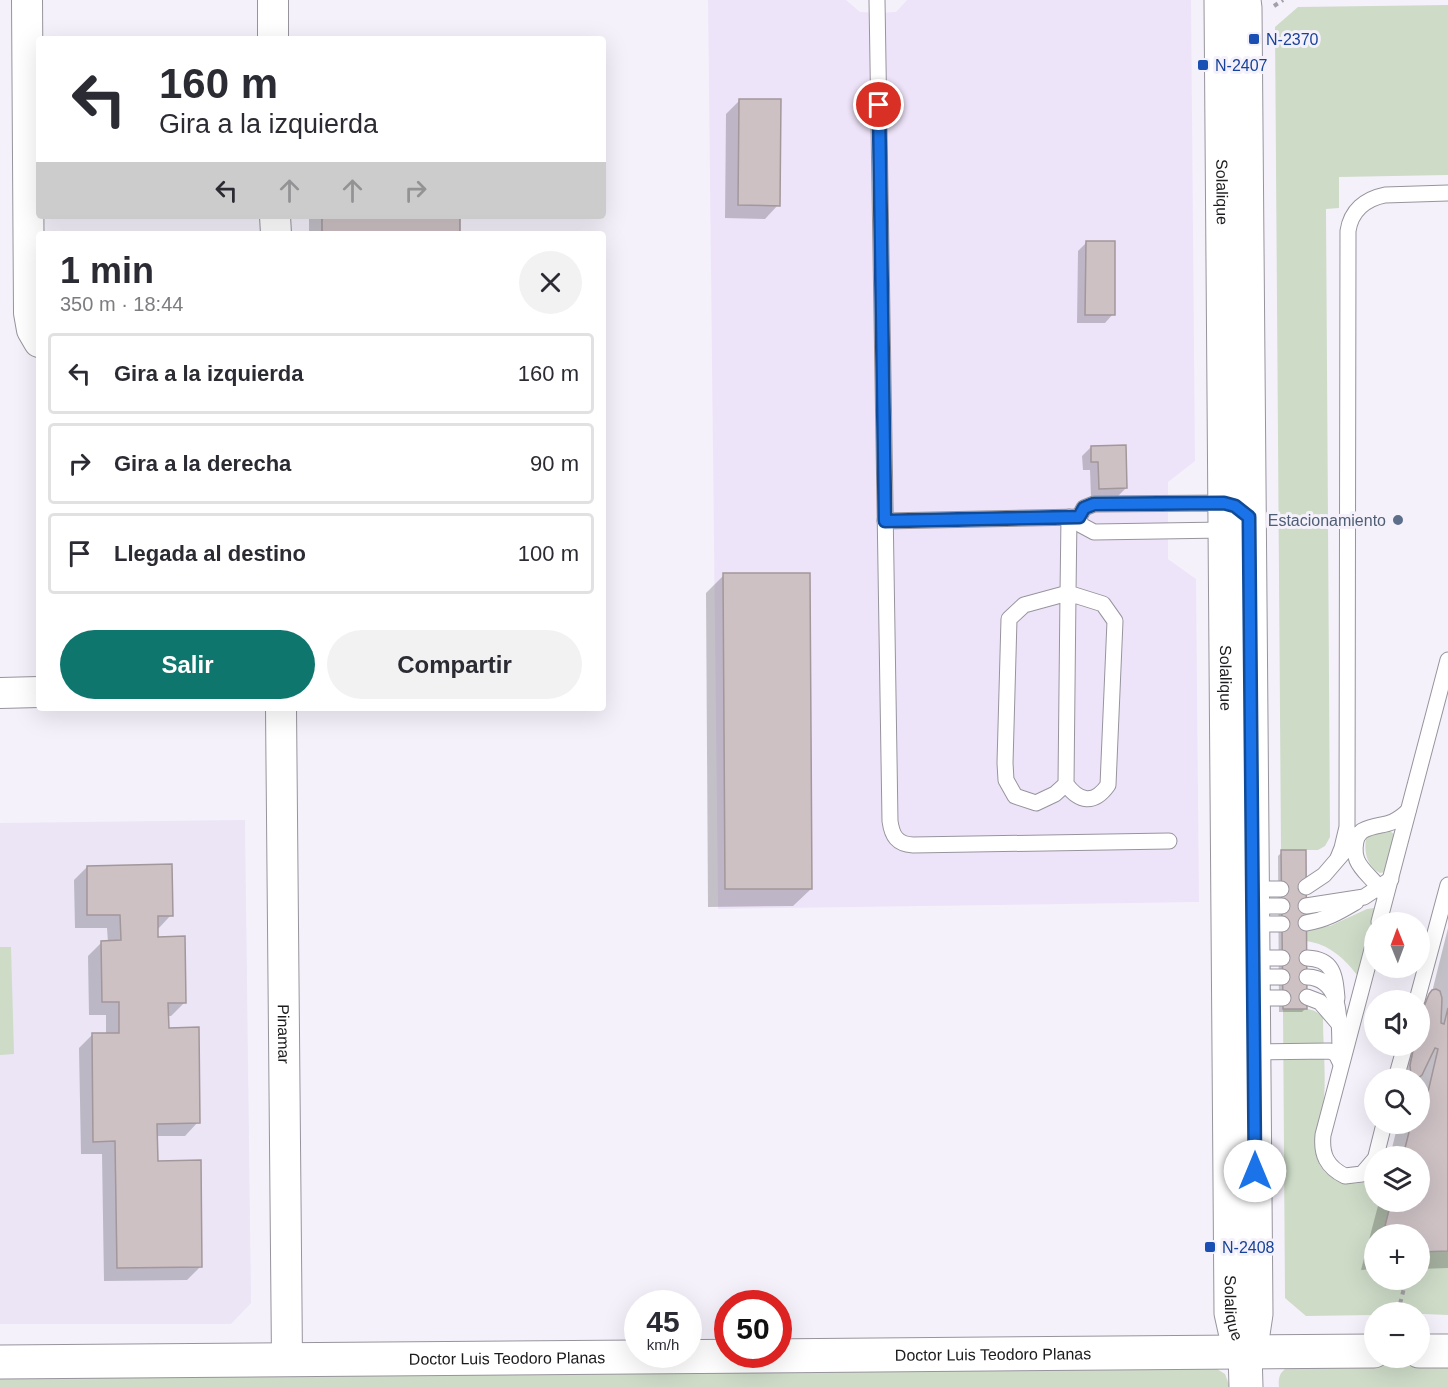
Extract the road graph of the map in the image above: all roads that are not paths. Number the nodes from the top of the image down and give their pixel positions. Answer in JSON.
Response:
{"nodes":[{"id":1,"x":27,"y":0,"type":"edge"},
{"id":2,"x":273,"y":0,"type":"edge"},
{"id":3,"x":878,"y":0,"type":"edge"},
{"id":4,"x":1221,"y":0,"type":"edge"},
{"id":5,"x":1244,"y":0,"type":"edge"},
{"id":6,"x":273,"y":36,"type":"edge"},
{"id":7,"x":1448,"y":193,"type":"edge"},
{"id":8,"x":36,"y":337,"type":"edge"},
{"id":9,"x":1074,"y":517,"type":"junction"},
{"id":10,"x":1232,"y":517,"type":"junction"},
{"id":11,"x":885,"y":521,"type":"junction"},
{"id":12,"x":1068,"y":593,"type":"junction"},
{"id":13,"x":1448,"y":660,"type":"edge"},
{"id":14,"x":36,"y":692,"type":"edge"},
{"id":15,"x":0,"y":693,"type":"edge"},
{"id":16,"x":280,"y":711,"type":"edge"},
{"id":17,"x":1066,"y":784,"type":"junction"},
{"id":18,"x":1408,"y":811,"type":"junction"},
{"id":19,"x":1358,"y":834,"type":"junction"},
{"id":20,"x":1170,"y":841,"type":"dead end"},
{"id":21,"x":1338,"y":858,"type":"junction"},
{"id":22,"x":1385,"y":883,"type":"junction"},
{"id":23,"x":1448,"y":885,"type":"edge"},
{"id":24,"x":1306,"y":887,"type":"dead end"},
{"id":25,"x":1364,"y":897,"type":"junction"},
{"id":26,"x":1306,"y":906,"type":"dead end"},
{"id":27,"x":1382,"y":912,"type":"edge"},
{"id":28,"x":1306,"y":923,"type":"dead end"},
{"id":29,"x":1307,"y":958,"type":"dead end"},
{"id":30,"x":1307,"y":977,"type":"dead end"},
{"id":31,"x":1364,"y":978,"type":"edge"},
{"id":32,"x":1420,"y":990,"type":"edge"},
{"id":33,"x":1307,"y":997,"type":"dead end"},
{"id":34,"x":1337,"y":998,"type":"junction"},
{"id":35,"x":1339,"y":1024,"type":"junction"},
{"id":36,"x":1254,"y":1052,"type":"junction"},
{"id":37,"x":1341,"y":1064,"type":"junction"},
{"id":38,"x":1364,"y":1172,"type":"edge"},
{"id":39,"x":1430,"y":1351,"type":"edge"},
{"id":40,"x":1448,"y":1351,"type":"edge"},
{"id":41,"x":1245,"y":1352,"type":"junction"},
{"id":42,"x":1364,"y":1352,"type":"edge"},
{"id":43,"x":287,"y":1360,"type":"junction"},
{"id":44,"x":0,"y":1362,"type":"edge"},
{"id":45,"x":1246,"y":1387,"type":"edge"}],
"edges":[{"from":1,"to":8,"type":"street"},
{"from":2,"to":6,"type":"street"},
{"from":3,"to":11,"type":"lane"},
{"from":4,"to":10,"type":"main road","name":"Solalique"},
{"from":5,"to":10,"type":"main road","name":"Solalique"},
{"from":7,"to":21,"type":"lane"},
{"from":9,"to":10,"type":"lane"},
{"from":9,"to":10,"type":"lane"},
{"from":9,"to":11,"type":"lane"},
{"from":9,"to":12,"type":"lane"},
{"from":10,"to":36,"type":"main road","name":"Solalique"},
{"from":10,"to":41,"type":"main road","name":"Solalique"},
{"from":11,"to":20,"type":"lane"},
{"from":12,"to":17,"type":"lane"},
{"from":12,"to":17,"type":"lane"},
{"from":12,"to":17,"type":"lane"},
{"from":13,"to":18,"type":"lane"},
{"from":14,"to":15,"type":"street"},
{"from":16,"to":43,"type":"street","name":"Pinamar"},
{"from":18,"to":19,"type":"lane"},
{"from":18,"to":22,"type":"lane"},
{"from":19,"to":21,"type":"lane"},
{"from":19,"to":22,"type":"lane"},
{"from":21,"to":24,"type":"lane"},
{"from":22,"to":25,"type":"lane"},
{"from":22,"to":27,"type":"lane"},
{"from":23,"to":32,"type":"lane"},
{"from":25,"to":26,"type":"lane"},
{"from":25,"to":28,"type":"lane"},
{"from":29,"to":34,"type":"lane"},
{"from":30,"to":34,"type":"lane"},
{"from":31,"to":37,"type":"lane"},
{"from":33,"to":35,"type":"lane"},
{"from":34,"to":35,"type":"lane"},
{"from":35,"to":37,"type":"lane"},
{"from":36,"to":37,"type":"lane"},
{"from":36,"to":41,"type":"main road","name":"Solalique"},
{"from":37,"to":38,"type":"lane"},
{"from":39,"to":40,"type":"main road"},
{"from":41,"to":42,"type":"main road","name":"Doctor Luis Teodoro Planas"},
{"from":41,"to":43,"type":"main road","name":"Doctor Luis Teodoro Planas"},
{"from":41,"to":45,"type":"main road","name":"Solalique"},
{"from":43,"to":44,"type":"main road","name":"Doctor Luis Teodoro Planas"}]}
